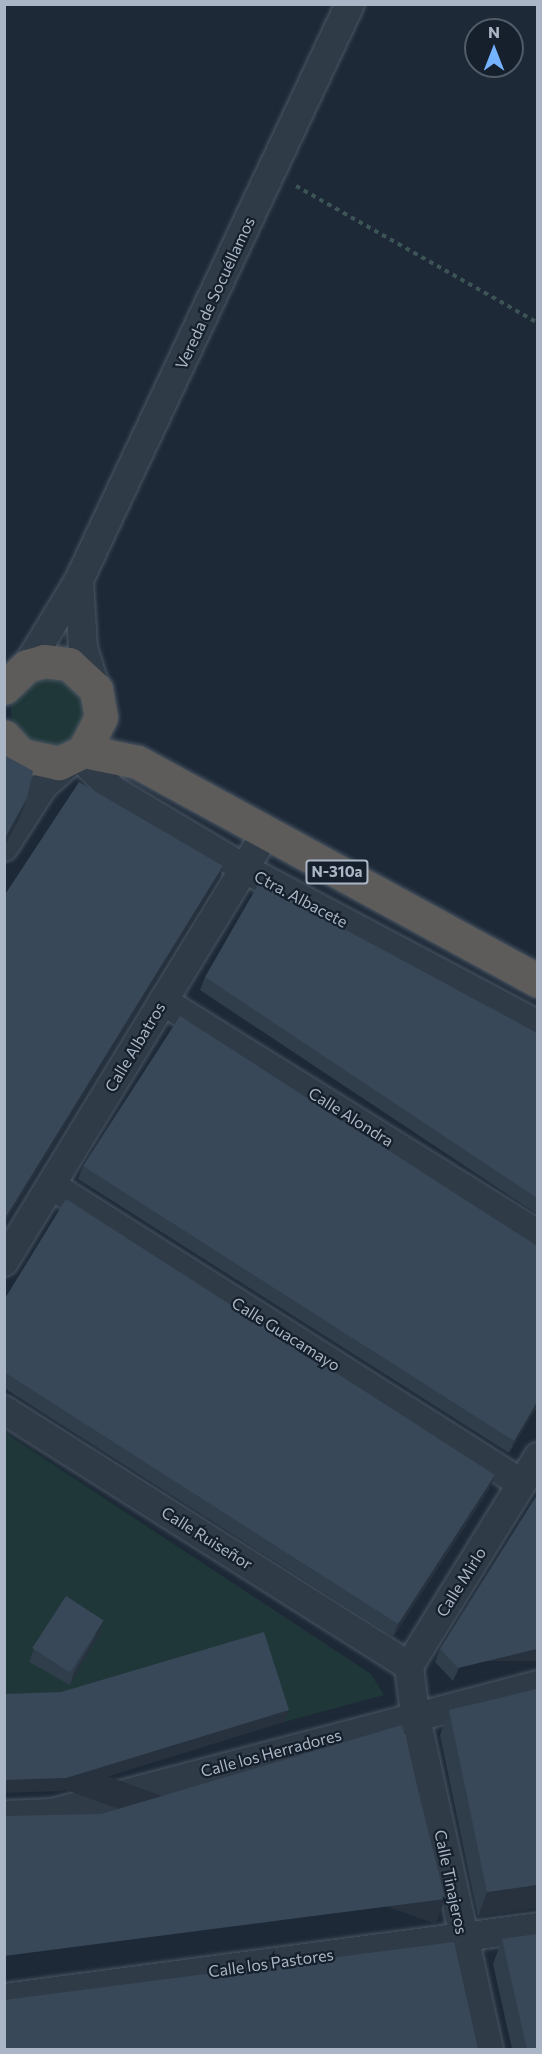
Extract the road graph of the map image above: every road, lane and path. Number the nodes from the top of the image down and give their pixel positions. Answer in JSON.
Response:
{"nodes":[{"id":1,"x":350,"y":4,"type":"edge"},
{"id":2,"x":272,"y":173,"type":"junction"},
{"id":3,"x":537,"y":323,"type":"edge"},
{"id":4,"x":79,"y":580,"type":"junction"},
{"id":5,"x":13,"y":673,"type":"edge"},
{"id":6,"x":98,"y":694,"type":"junction"},
{"id":7,"x":8,"y":740,"type":"edge"},
{"id":8,"x":81,"y":753,"type":"junction"},
{"id":9,"x":137,"y":762,"type":"junction"},
{"id":10,"x":20,"y":819,"type":"junction"},
{"id":11,"x":266,"y":833,"type":"junction"},
{"id":12,"x":4,"y":847,"type":"edge"},
{"id":13,"x":245,"y":869,"type":"junction"},
{"id":14,"x":537,"y":981,"type":"edge"},
{"id":15,"x":163,"y":1000,"type":"junction"},
{"id":16,"x":537,"y":1025,"type":"edge"},
{"id":17,"x":51,"y":1185,"type":"junction"},
{"id":18,"x":537,"y":1234,"type":"edge"},
{"id":19,"x":4,"y":1262,"type":"edge"},
{"id":20,"x":4,"y":1410,"type":"edge"},
{"id":21,"x":537,"y":1457,"type":"edge"},
{"id":22,"x":521,"y":1483,"type":"junction"},
{"id":23,"x":410,"y":1666,"type":"junction"},
{"id":24,"x":537,"y":1685,"type":"edge"},
{"id":25,"x":415,"y":1714,"type":"junction"},
{"id":26,"x":4,"y":1815,"type":"edge"},
{"id":27,"x":537,"y":1927,"type":"edge"},
{"id":28,"x":463,"y":1937,"type":"junction"},
{"id":29,"x":4,"y":1998,"type":"edge"},
{"id":30,"x":489,"y":2049,"type":"edge"}],
"edges":[{"from":1,"to":2,"type":"street","name":"Vereda de Socuéllamos"},
{"from":2,"to":3,"type":"path"},
{"from":2,"to":4,"type":"street","name":"Vereda de Socuéllamos"},
{"from":4,"to":5,"type":"street","name":"Vereda de Socuéllamos"},
{"from":4,"to":6,"type":"street","name":"Vereda de Socuéllamos"},
{"from":5,"to":6,"type":"highway"},
{"from":6,"to":8,"type":"highway"},
{"from":6,"to":9,"type":"highway"},
{"from":7,"to":8,"type":"highway","number":"N-310a"},
{"from":7,"to":10,"type":"street"},
{"from":8,"to":9,"type":"highway","number":"N-310a"},
{"from":8,"to":10,"type":"street"},
{"from":8,"to":13,"type":"street","name":"Ctra. Albacete"},
{"from":9,"to":11,"type":"highway","number":"N-310a"},
{"from":10,"to":12,"type":"street"},
{"from":11,"to":13,"type":"street","name":"Calle Albatros"},
{"from":11,"to":14,"type":"highway","number":"N-310a"},
{"from":13,"to":15,"type":"street","name":"Calle Albatros"},
{"from":13,"to":16,"type":"street","name":"Ctra. Albacete"},
{"from":15,"to":17,"type":"street","name":"Calle Albatros"},
{"from":15,"to":18,"type":"street","name":"Calle Alondra"},
{"from":17,"to":19,"type":"street","name":"Calle Albatros"},
{"from":17,"to":22,"type":"street","name":"Calle Guacamayo"},
{"from":20,"to":23,"type":"street","name":"Calle Ruiseñor"},
{"from":21,"to":22,"type":"street","name":"Calle Mirlo"},
{"from":22,"to":23,"type":"street","name":"Calle Mirlo"},
{"from":23,"to":25,"type":"street"},
{"from":24,"to":25,"type":"street","name":"Calle los Herradores"},
{"from":25,"to":26,"type":"street","name":"Calle los Herradores"},
{"from":25,"to":28,"type":"street","name":"Calle Tinajeros"},
{"from":27,"to":28,"type":"street","name":"Calle los Pastores"},
{"from":28,"to":29,"type":"street","name":"Calle los Pastores"},
{"from":28,"to":30,"type":"street","name":"Calle Tinajeros"}]}
